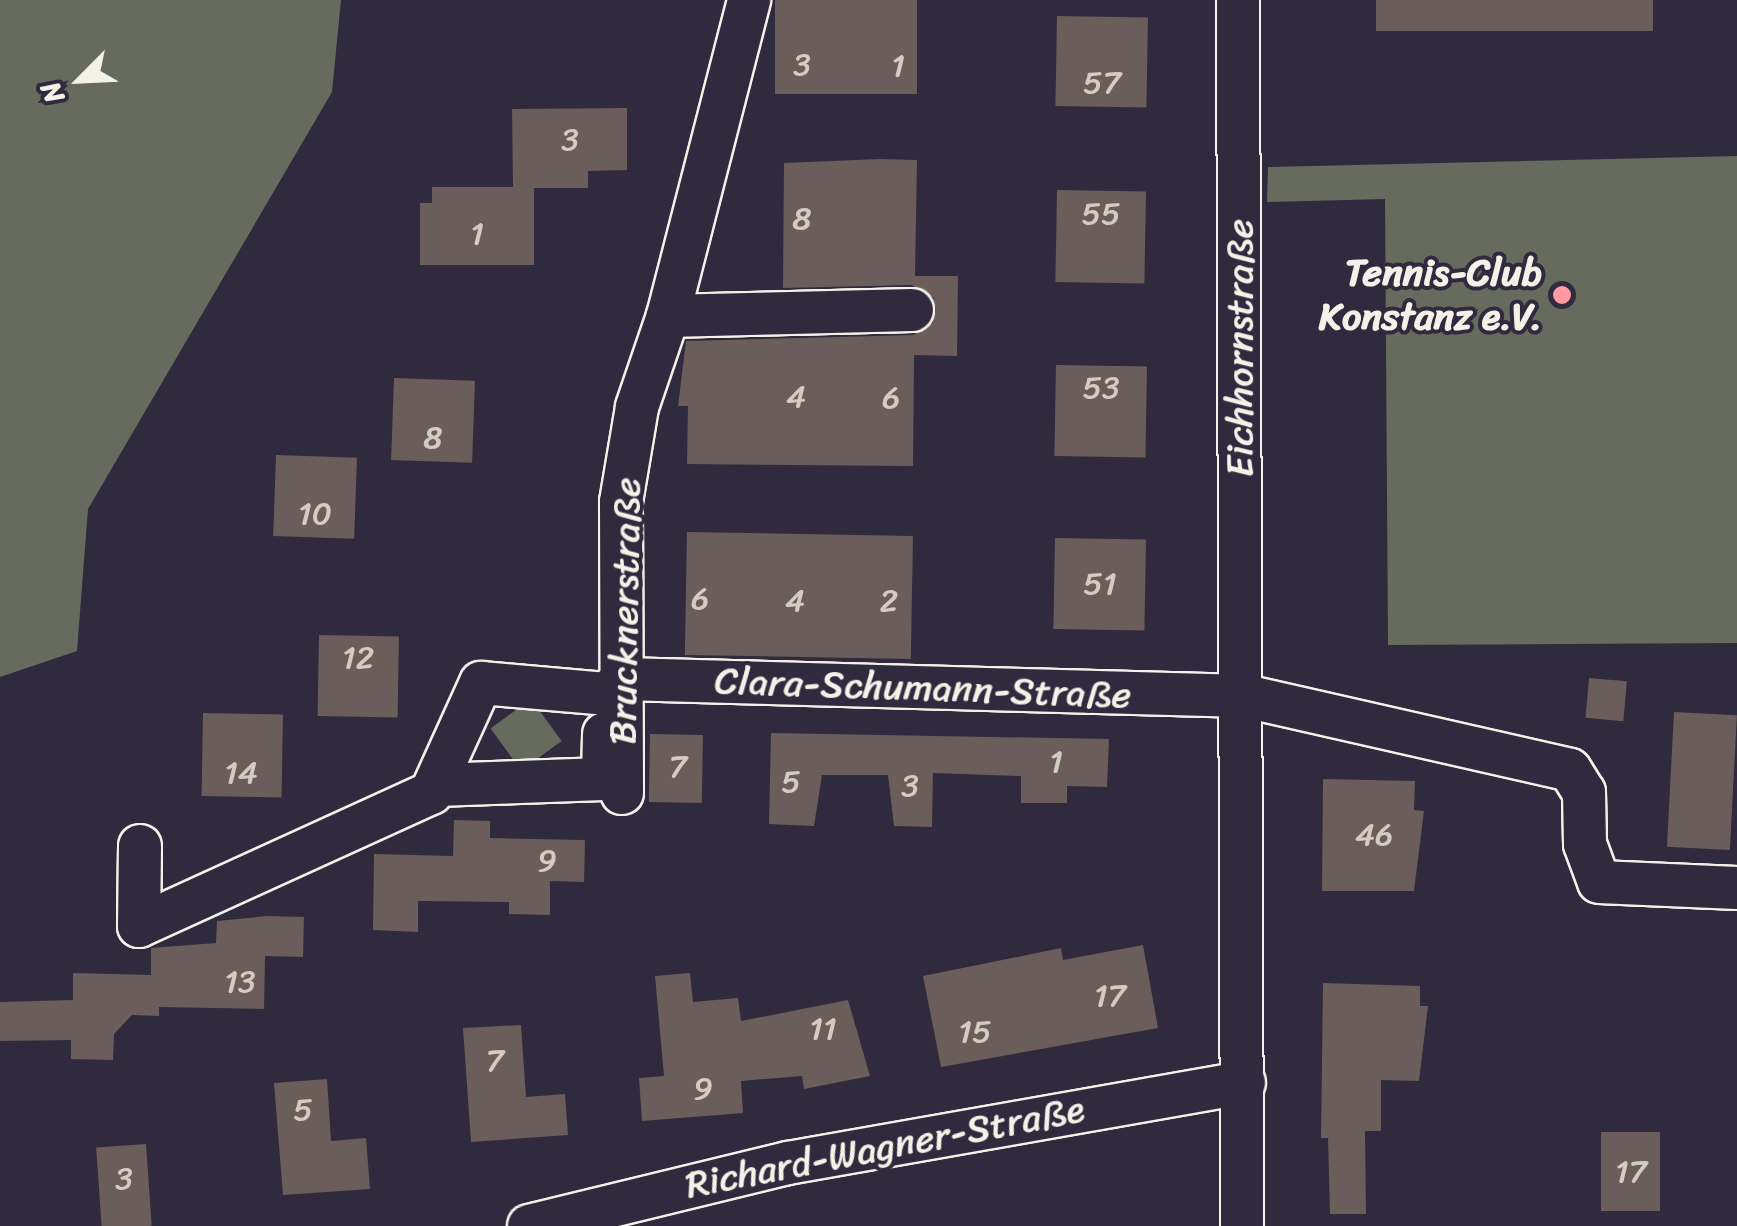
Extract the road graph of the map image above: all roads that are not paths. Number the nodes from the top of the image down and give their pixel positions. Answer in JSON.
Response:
{"nodes":[{"id":1,"x":748,"y":0,"type":"edge"},
{"id":2,"x":1238,"y":0,"type":"edge"},
{"id":3,"x":912,"y":310,"type":"dead end"},
{"id":4,"x":668,"y":316,"type":"junction"},
{"id":5,"x":614,"y":686,"type":"junction"},
{"id":6,"x":1245,"y":696,"type":"junction"},
{"id":7,"x":437,"y":785,"type":"junction"},
{"id":8,"x":622,"y":792,"type":"dead end"},
{"id":9,"x":140,"y":846,"type":"dead end"},
{"id":10,"x":1737,"y":888,"type":"edge"},
{"id":11,"x":1244,"y":1084,"type":"junction"},
{"id":12,"x":639,"y":1210,"type":"edge"},
{"id":13,"x":529,"y":1226,"type":"edge"},
{"id":14,"x":1242,"y":1226,"type":"edge"}],
"edges":[{"from":1,"to":4,"type":"street","name":"Brucknerstraße"},
{"from":2,"to":6,"type":"street","name":"Eichhornstraße"},
{"from":3,"to":4,"type":"street"},
{"from":4,"to":5,"type":"street","name":"Brucknerstraße"},
{"from":5,"to":6,"type":"street","name":"Clara-Schumann-Straße"},
{"from":5,"to":7,"type":"street","name":"Clara-Schumann-Straße"},
{"from":5,"to":7,"type":"street"},
{"from":5,"to":8,"type":"street","name":"Brucknerstraße"},
{"from":6,"to":10,"type":"street"},
{"from":6,"to":11,"type":"street","name":"Eichhornstraße"},
{"from":7,"to":9,"type":"street"},
{"from":11,"to":12,"type":"street","name":"Richard-Wagner-Straße"},
{"from":11,"to":14,"type":"street","name":"Eichhornstraße"},
{"from":12,"to":13,"type":"street","name":"Richard-Wagner-Straße"}]}
